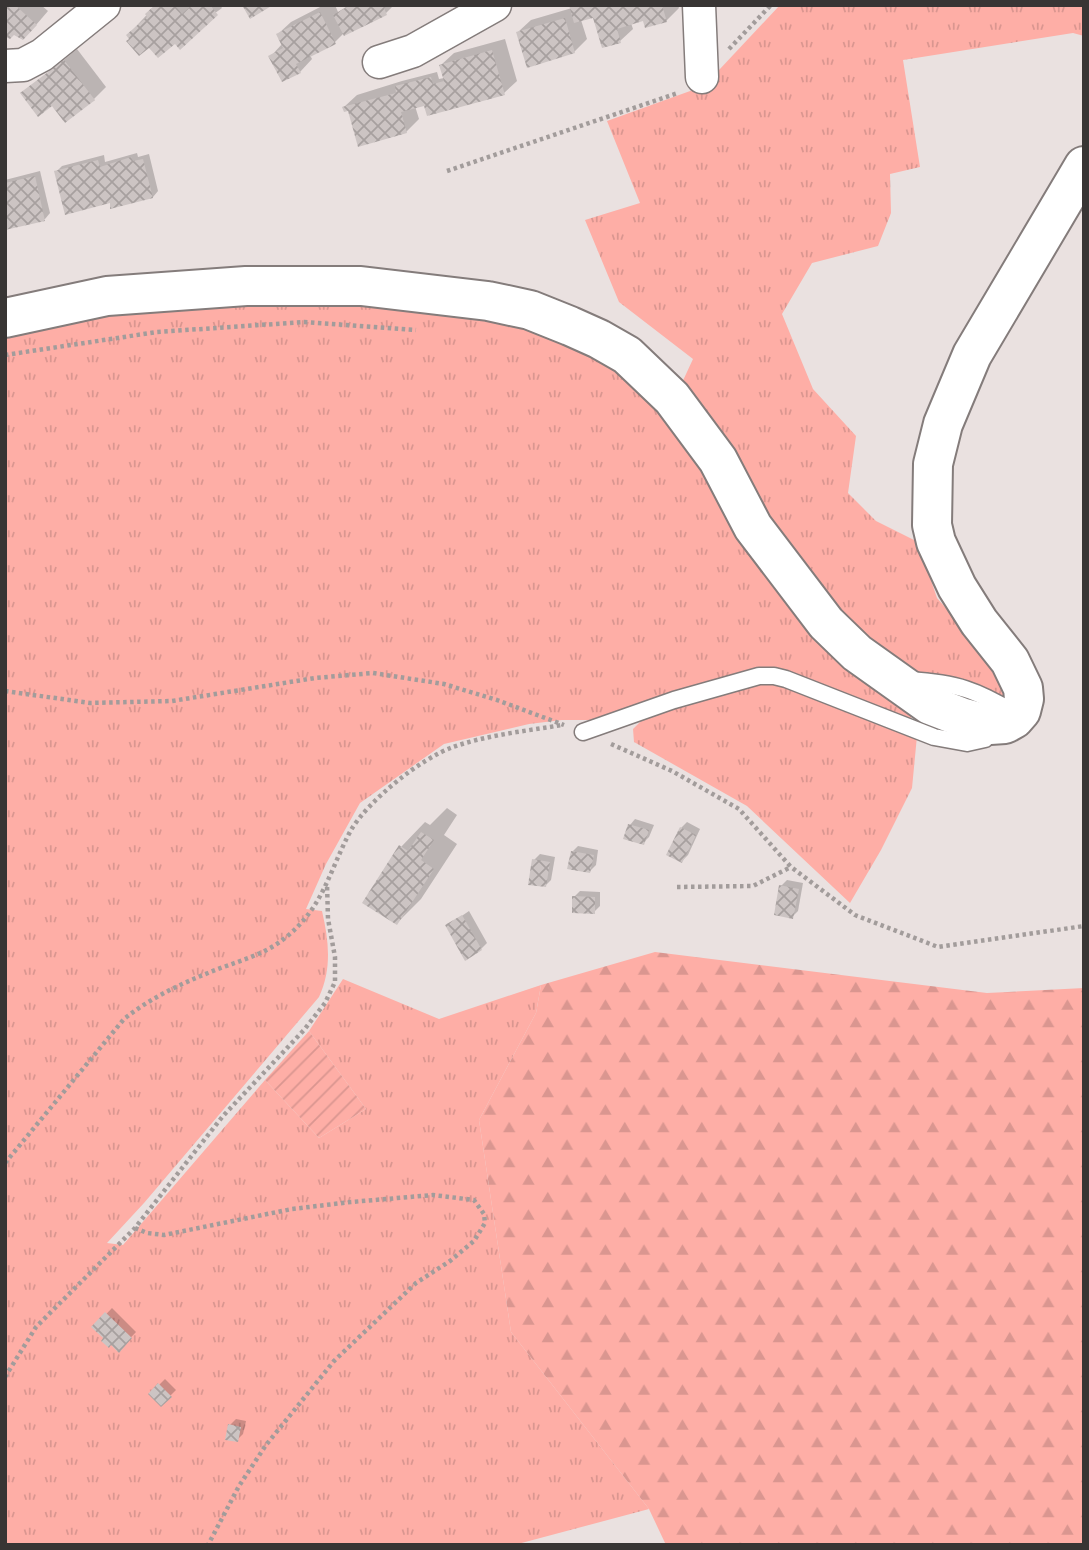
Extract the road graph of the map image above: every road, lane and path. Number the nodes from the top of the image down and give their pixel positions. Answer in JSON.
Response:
{"nodes":[{"id":1,"x":104,"y":5,"type":"edge"},
{"id":2,"x":495,"y":5,"type":"edge"},
{"id":3,"x":699,"y":5,"type":"edge"},
{"id":4,"x":771,"y":5,"type":"edge"},
{"id":5,"x":731,"y":47,"type":"dead end"},
{"id":6,"x":379,"y":62,"type":"dead end"},
{"id":7,"x":5,"y":66,"type":"edge"},
{"id":8,"x":702,"y":77,"type":"dead end"},
{"id":9,"x":661,"y":98,"type":"dead end"},
{"id":10,"x":1084,"y":166,"type":"edge"},
{"id":11,"x":447,"y":171,"type":"dead end"},
{"id":12,"x":5,"y":318,"type":"edge"},
{"id":13,"x":416,"y":330,"type":"dead end"},
{"id":14,"x":5,"y":355,"type":"edge"},
{"id":15,"x":5,"y":691,"type":"edge"},
{"id":16,"x":1004,"y":720,"type":"junction"},
{"id":17,"x":563,"y":724,"type":"junction"},
{"id":18,"x":583,"y":732,"type":"junction"},
{"id":19,"x":791,"y":867,"type":"junction"},
{"id":20,"x":327,"y":883,"type":"junction"},
{"id":21,"x":677,"y":887,"type":"dead end"},
{"id":22,"x":1084,"y":926,"type":"edge"},
{"id":23,"x":5,"y":1163,"type":"edge"},
{"id":24,"x":135,"y":1228,"type":"junction"},
{"id":25,"x":5,"y":1377,"type":"edge"},
{"id":26,"x":208,"y":1545,"type":"edge"}],
"edges":[{"from":1,"to":7,"type":"street"},
{"from":2,"to":6,"type":"street"},
{"from":3,"to":8,"type":"street"},
{"from":4,"to":5,"type":"path"},
{"from":9,"to":11,"type":"path"},
{"from":10,"to":16,"type":"street"},
{"from":12,"to":16,"type":"street"},
{"from":13,"to":14,"type":"path"},
{"from":15,"to":17,"type":"path"},
{"from":16,"to":18,"type":"lane"},
{"from":17,"to":18,"type":"path"},
{"from":17,"to":20,"type":"path"},
{"from":18,"to":19,"type":"path"},
{"from":19,"to":21,"type":"path"},
{"from":19,"to":22,"type":"path"},
{"from":20,"to":23,"type":"path"},
{"from":20,"to":24,"type":"path"},
{"from":24,"to":25,"type":"path"},
{"from":24,"to":26,"type":"path"}]}
